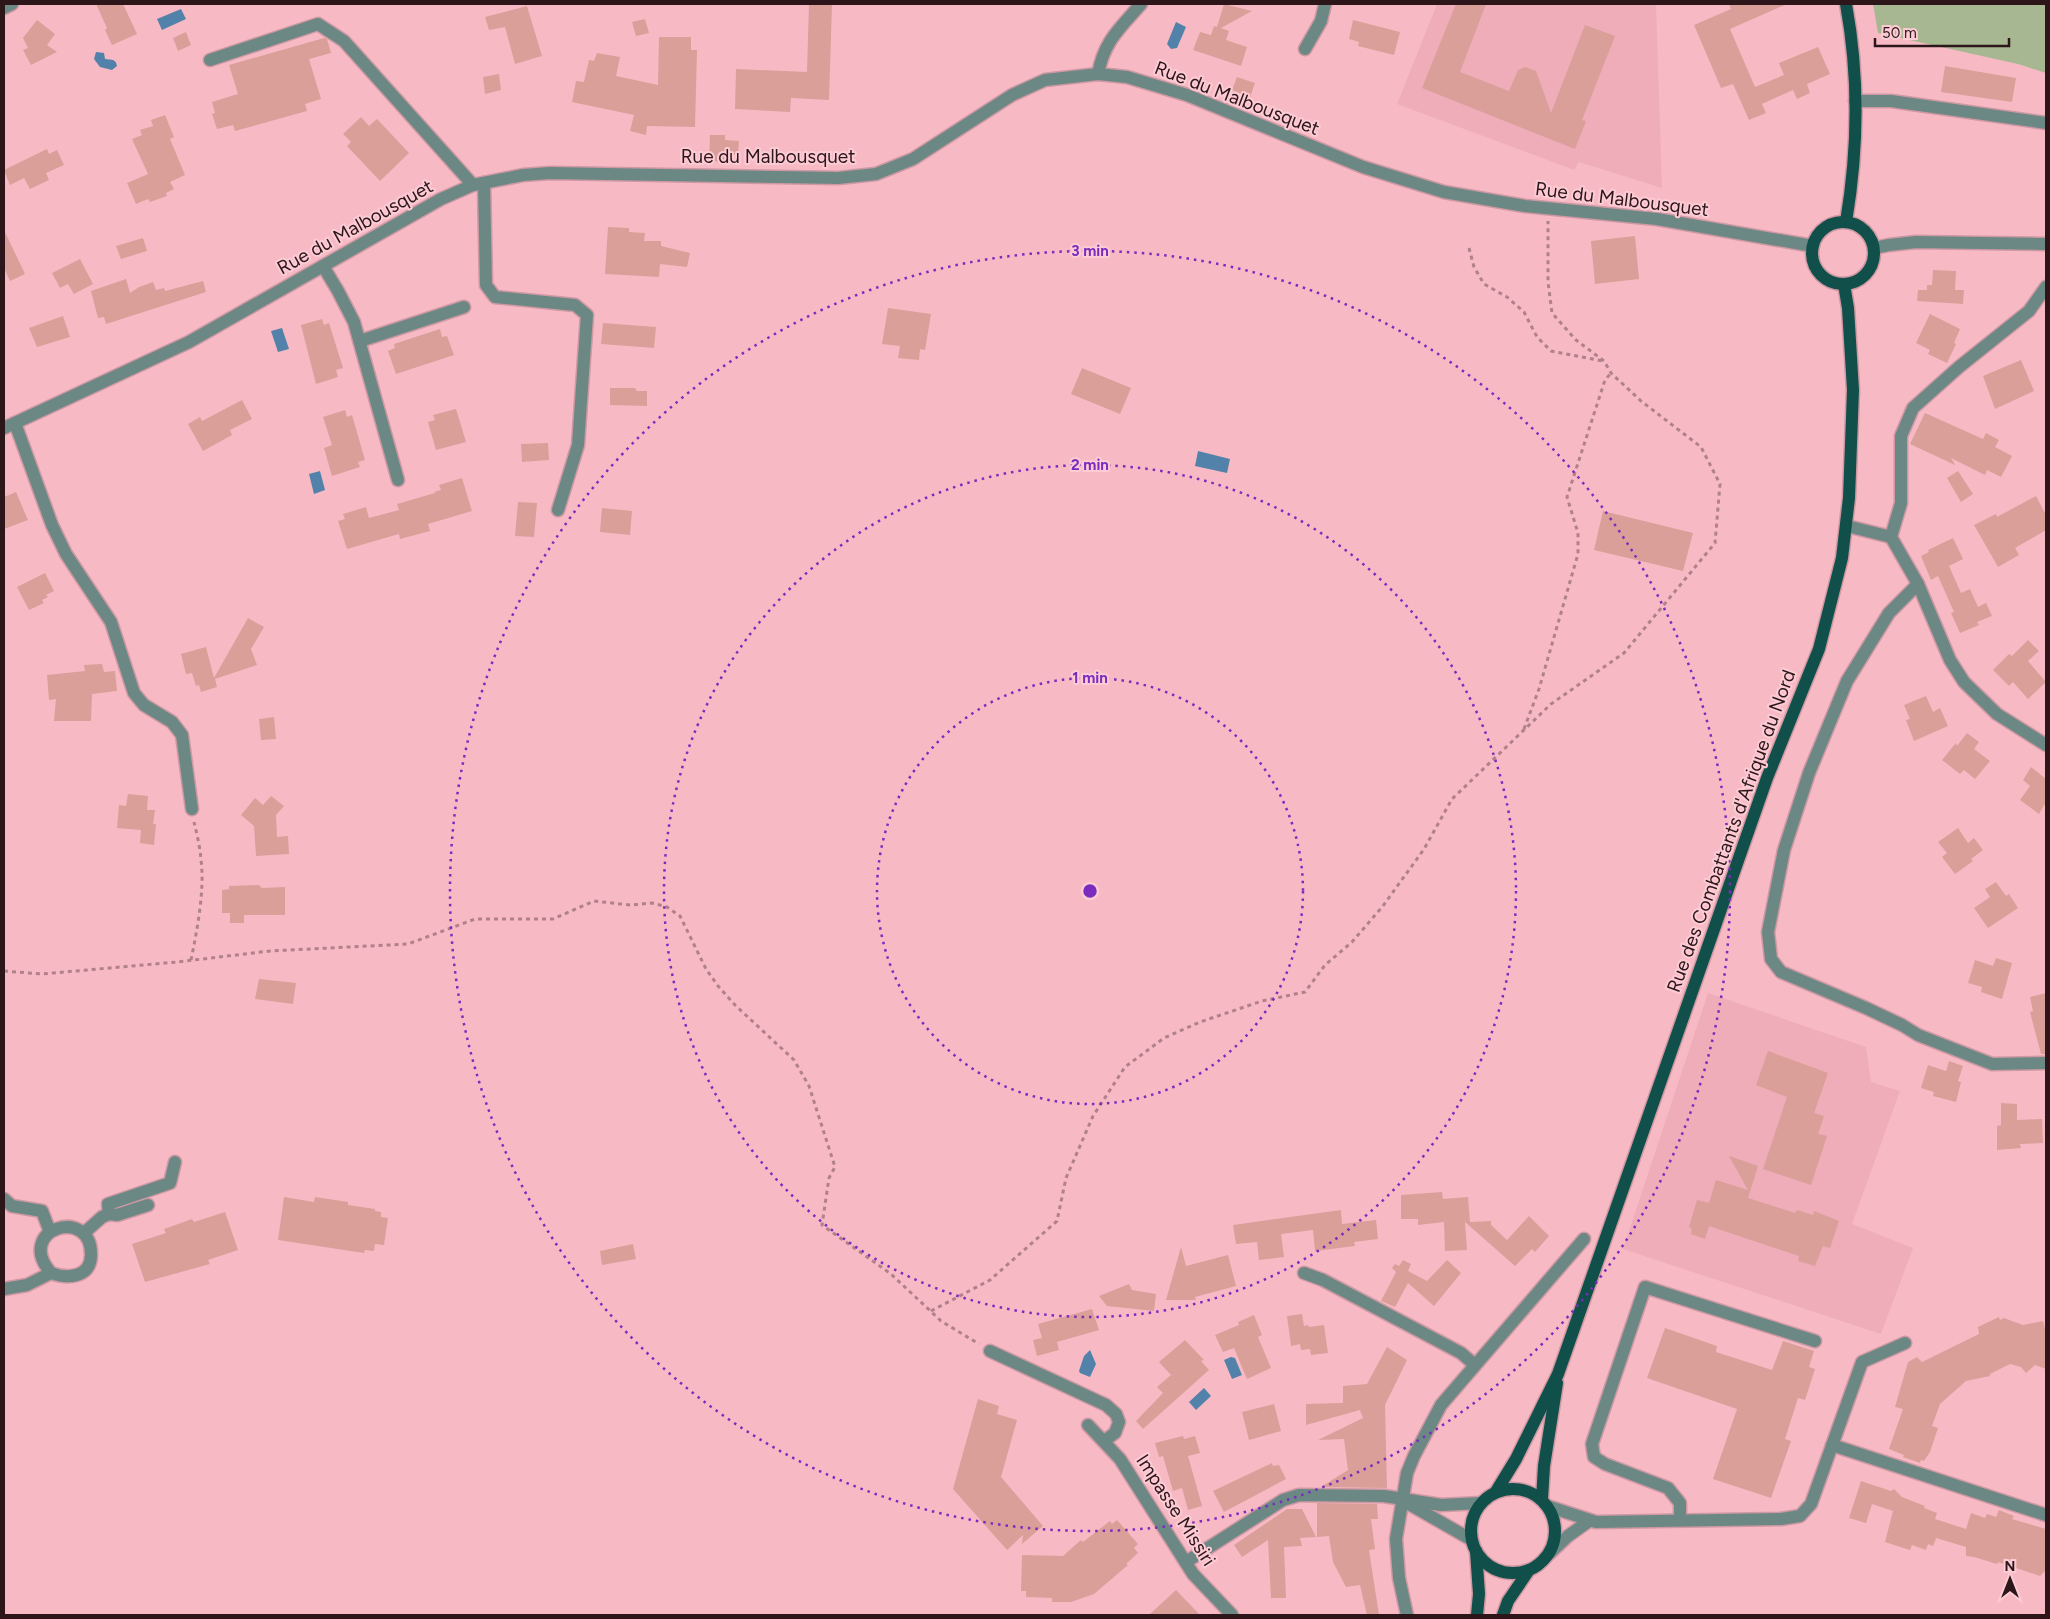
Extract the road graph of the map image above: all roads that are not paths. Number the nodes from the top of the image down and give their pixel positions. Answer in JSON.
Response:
{"nodes":[{"id":1,"x":12,"y":4,"type":"edge"},
{"id":2,"x":1141,"y":4,"type":"edge"},
{"id":3,"x":1325,"y":4,"type":"edge"},
{"id":4,"x":1846,"y":4,"type":"edge"},
{"id":5,"x":4,"y":8,"type":"edge"},
{"id":6,"x":1305,"y":49,"type":"dead end"},
{"id":7,"x":210,"y":60,"type":"dead end"},
{"id":8,"x":1098,"y":74,"type":"junction"},
{"id":9,"x":1855,"y":101,"type":"junction"},
{"id":10,"x":2046,"y":123,"type":"edge"},
{"id":11,"x":478,"y":184,"type":"junction"},
{"id":12,"x":1846,"y":222,"type":"junction"},
{"id":13,"x":2046,"y":244,"type":"edge"},
{"id":14,"x":1813,"y":246,"type":"junction"},
{"id":15,"x":1874,"y":248,"type":"junction"},
{"id":16,"x":323,"y":266,"type":"junction"},
{"id":17,"x":1844,"y":284,"type":"junction"},
{"id":18,"x":2046,"y":288,"type":"edge"},
{"id":19,"x":464,"y":307,"type":"dead end"},
{"id":20,"x":360,"y":341,"type":"junction"},
{"id":21,"x":9,"y":425,"type":"edge"},
{"id":22,"x":398,"y":480,"type":"dead end"},
{"id":23,"x":558,"y":510,"type":"dead end"},
{"id":24,"x":1847,"y":526,"type":"junction"},
{"id":25,"x":1891,"y":537,"type":"junction"},
{"id":26,"x":1918,"y":584,"type":"junction"},
{"id":27,"x":2046,"y":745,"type":"edge"},
{"id":28,"x":192,"y":809,"type":"road end"},
{"id":29,"x":2046,"y":1063,"type":"edge"},
{"id":30,"x":175,"y":1162,"type":"dead end"},
{"id":31,"x":7,"y":1205,"type":"edge"},
{"id":32,"x":148,"y":1206,"type":"dead end"},
{"id":33,"x":109,"y":1214,"type":"junction"},
{"id":34,"x":50,"y":1232,"type":"junction"},
{"id":35,"x":84,"y":1233,"type":"junction"},
{"id":36,"x":1584,"y":1239,"type":"dead end"},
{"id":37,"x":50,"y":1273,"type":"junction"},
{"id":38,"x":1304,"y":1273,"type":"dead end"},
{"id":39,"x":4,"y":1289,"type":"edge"},
{"id":40,"x":1815,"y":1341,"type":"dead end"},
{"id":41,"x":1905,"y":1344,"type":"dead end"},
{"id":42,"x":990,"y":1351,"type":"road end"},
{"id":43,"x":1475,"y":1365,"type":"junction"},
{"id":44,"x":1558,"y":1374,"type":"junction"},
{"id":45,"x":1088,"y":1425,"type":"dead end"},
{"id":46,"x":1104,"y":1441,"type":"junction"},
{"id":47,"x":1832,"y":1445,"type":"junction"},
{"id":48,"x":1497,"y":1490,"type":"junction"},
{"id":49,"x":1402,"y":1500,"type":"junction"},
{"id":50,"x":1545,"y":1502,"type":"junction"},
{"id":51,"x":1481,"y":1503,"type":"junction"},
{"id":52,"x":2046,"y":1515,"type":"edge"},
{"id":53,"x":1680,"y":1520,"type":"junction"},
{"id":54,"x":1589,"y":1521,"type":"junction"},
{"id":55,"x":1474,"y":1545,"type":"junction"},
{"id":56,"x":1549,"y":1554,"type":"junction"},
{"id":57,"x":1186,"y":1562,"type":"junction"},
{"id":58,"x":1529,"y":1570,"type":"junction"},
{"id":59,"x":1232,"y":1615,"type":"edge"},
{"id":60,"x":1407,"y":1615,"type":"edge"},
{"id":61,"x":1477,"y":1615,"type":"edge"},
{"id":62,"x":1503,"y":1615,"type":"edge"}],
"edges":[{"from":1,"to":5,"type":"street"},
{"from":2,"to":8,"type":"street"},
{"from":3,"to":6,"type":"street"},
{"from":4,"to":9,"type":"main road"},
{"from":7,"to":11,"type":"street"},
{"from":8,"to":11,"type":"street","name":"Rue du Malbousquet"},
{"from":8,"to":14,"type":"street","name":"Rue du Malbousquet"},
{"from":9,"to":10,"type":"street"},
{"from":9,"to":12,"type":"main road"},
{"from":11,"to":16,"type":"street","name":"Rue du Malbousquet"},
{"from":11,"to":23,"type":"street"},
{"from":12,"to":14,"type":"main road"},
{"from":12,"to":15,"type":"main road"},
{"from":13,"to":15,"type":"street"},
{"from":14,"to":17,"type":"main road"},
{"from":15,"to":17,"type":"main road"},
{"from":16,"to":20,"type":"street"},
{"from":16,"to":21,"type":"street","name":"Rue du Malbousquet"},
{"from":17,"to":24,"type":"main road","name":"Rue des Combattants d'Afrique du Nord"},
{"from":18,"to":25,"type":"street"},
{"from":19,"to":20,"type":"street"},
{"from":20,"to":22,"type":"street"},
{"from":21,"to":28,"type":"street"},
{"from":24,"to":25,"type":"street"},
{"from":24,"to":44,"type":"main road","name":"Rue des Combattants d'Afrique du Nord"},
{"from":25,"to":26,"type":"street"},
{"from":26,"to":27,"type":"street"},
{"from":26,"to":29,"type":"street"},
{"from":30,"to":33,"type":"street"},
{"from":31,"to":34,"type":"street"},
{"from":32,"to":33,"type":"street"},
{"from":33,"to":35,"type":"street"},
{"from":34,"to":35,"type":"street"},
{"from":34,"to":37,"type":"street"},
{"from":35,"to":37,"type":"street"},
{"from":36,"to":43,"type":"street"},
{"from":37,"to":39,"type":"street"},
{"from":38,"to":43,"type":"street"},
{"from":40,"to":53,"type":"street"},
{"from":41,"to":47,"type":"street"},
{"from":42,"to":46,"type":"street"},
{"from":43,"to":49,"type":"street"},
{"from":44,"to":48,"type":"main road","name":"Rue des Combattants d'Afrique du Nord"},
{"from":44,"to":50,"type":"main road","name":"Rue des Combattants d'Afrique du Nord"},
{"from":45,"to":46,"type":"street","name":"Impasse Missiri"},
{"from":46,"to":57,"type":"street","name":"Impasse Missiri"},
{"from":47,"to":52,"type":"street"},
{"from":47,"to":53,"type":"street"},
{"from":48,"to":50,"type":"main road"},
{"from":48,"to":51,"type":"main road"},
{"from":49,"to":51,"type":"street"},
{"from":49,"to":55,"type":"street"},
{"from":49,"to":57,"type":"street"},
{"from":49,"to":60,"type":"street"},
{"from":50,"to":54,"type":"street"},
{"from":50,"to":56,"type":"main road"},
{"from":51,"to":55,"type":"main road"},
{"from":53,"to":54,"type":"street"},
{"from":54,"to":56,"type":"street"},
{"from":55,"to":58,"type":"main road"},
{"from":55,"to":61,"type":"main road"},
{"from":56,"to":58,"type":"main road"},
{"from":57,"to":59,"type":"street","name":"Impasse Missiri"},
{"from":58,"to":62,"type":"main road"}]}
